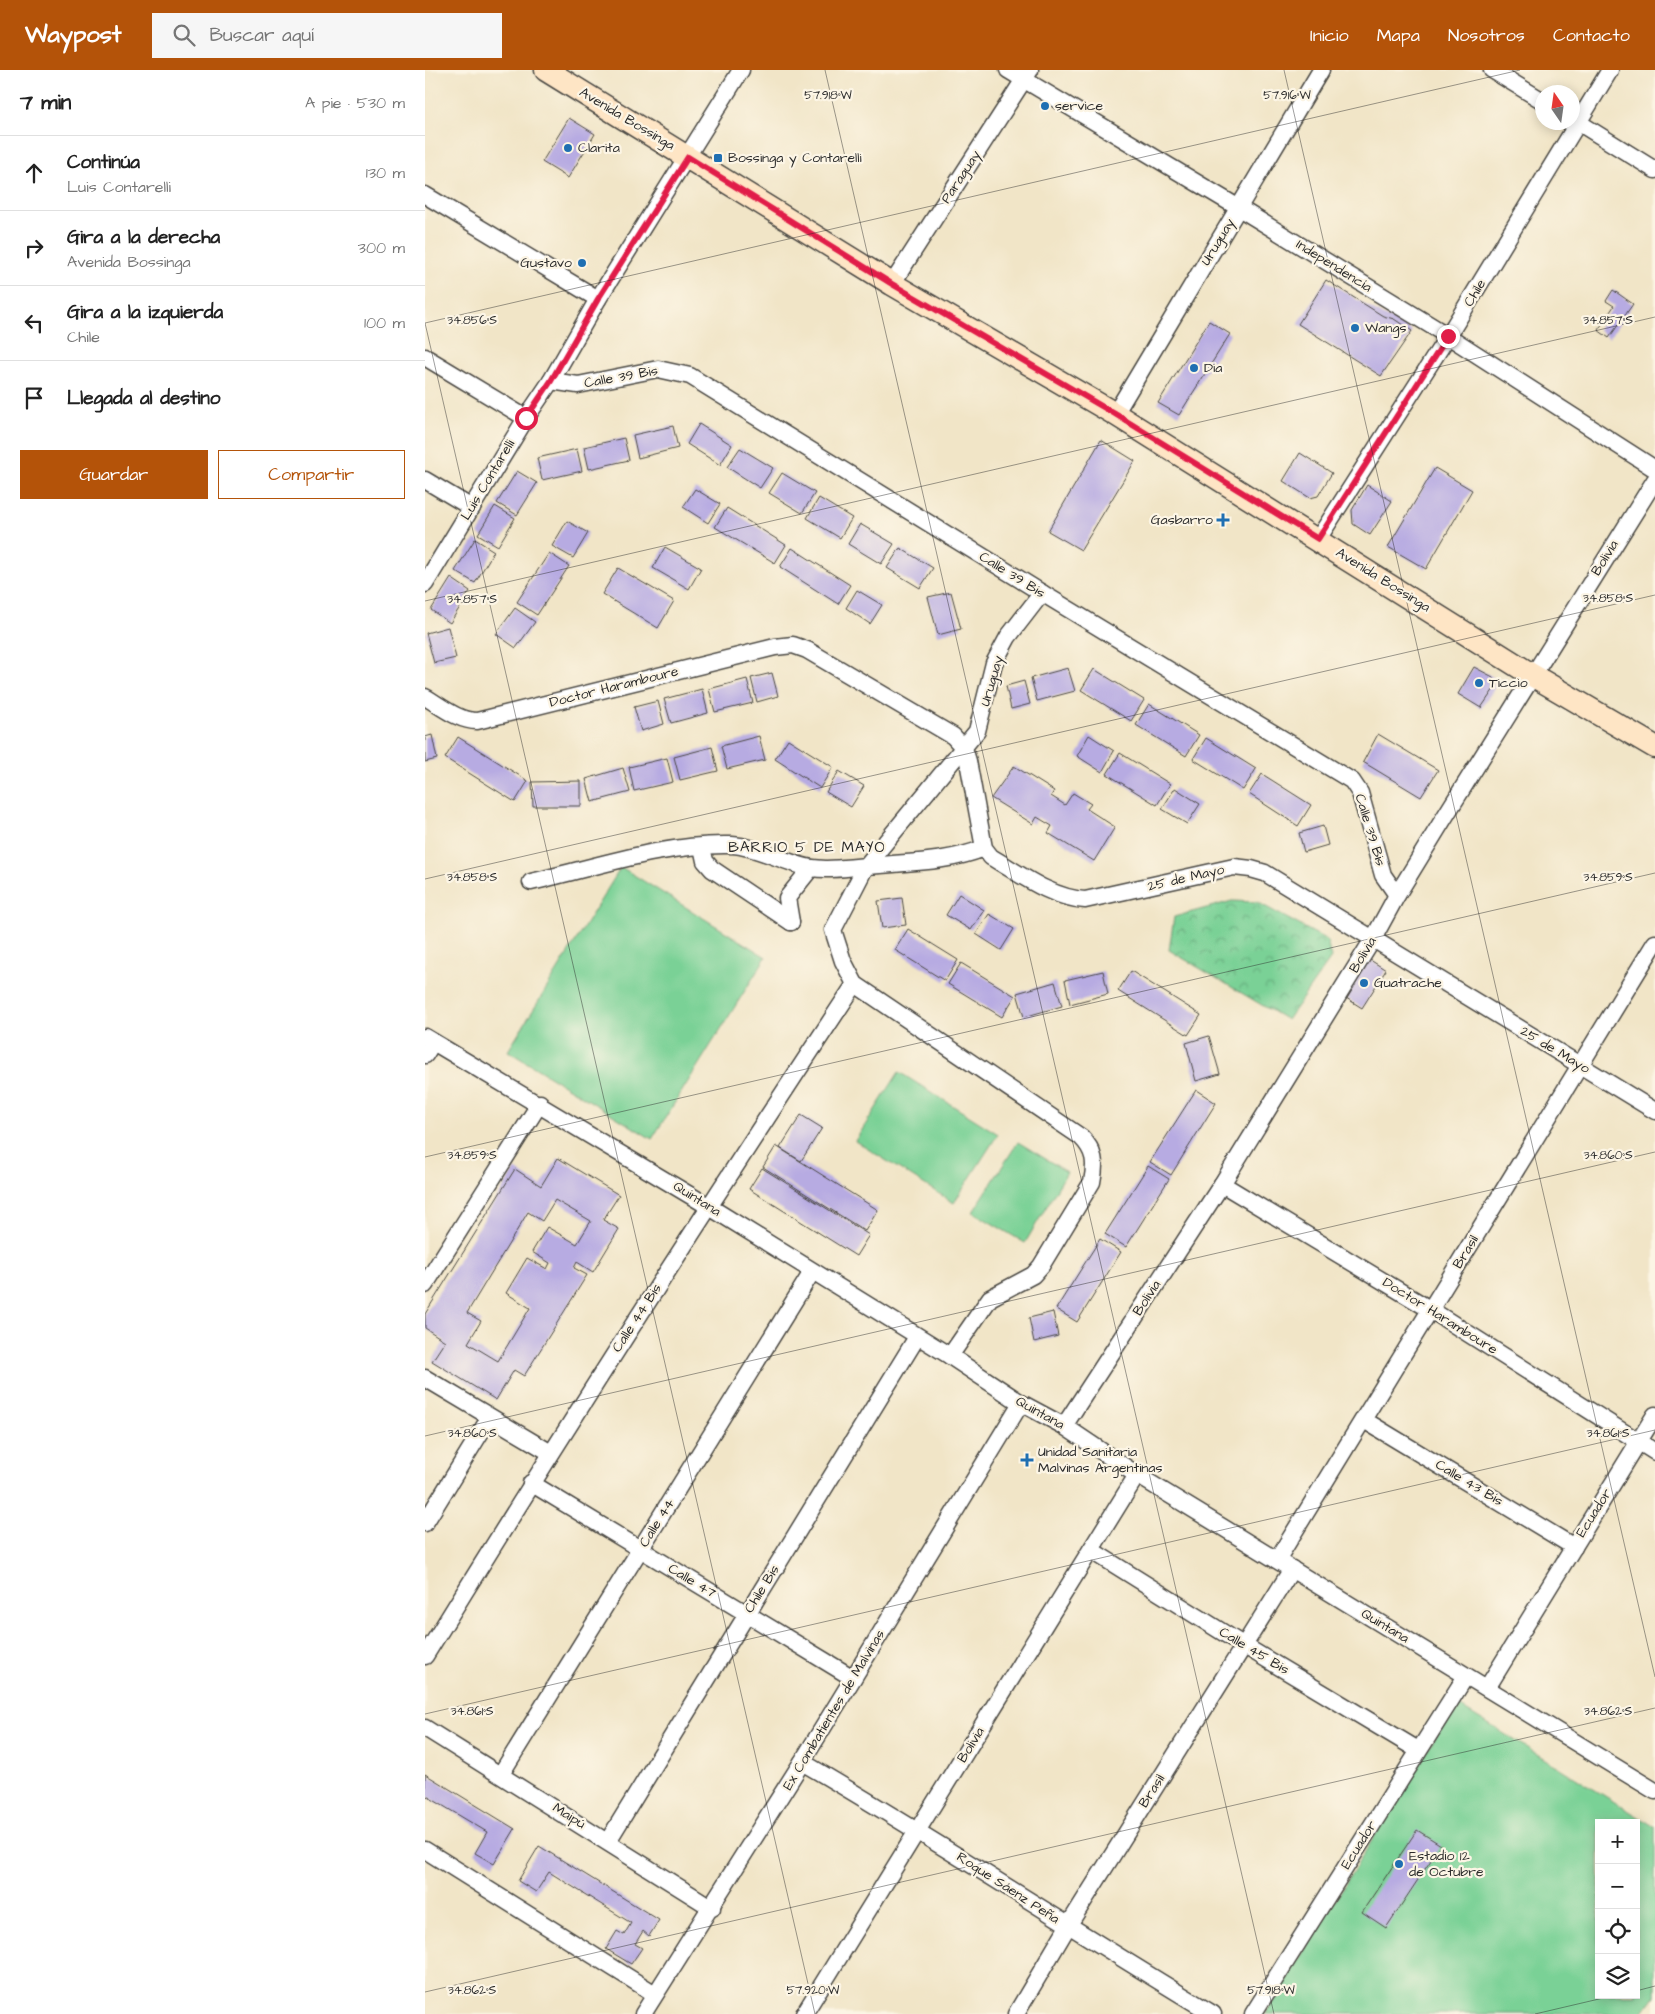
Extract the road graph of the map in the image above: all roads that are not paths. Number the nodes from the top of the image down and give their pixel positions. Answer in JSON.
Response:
{"nodes":[{"id":1,"x":546,"y":70,"type":"edge"},
{"id":2,"x":741,"y":70,"type":"edge"},
{"id":3,"x":1008,"y":70,"type":"edge"},
{"id":4,"x":1321,"y":70,"type":"edge"},
{"id":5,"x":1492,"y":70,"type":"edge"},
{"id":6,"x":1610,"y":70,"type":"edge"},
{"id":7,"x":1027,"y":76,"type":"edge"},
{"id":8,"x":1535,"y":96,"type":"edge"},
{"id":9,"x":1580,"y":115,"type":"edge"},
{"id":10,"x":1580,"y":123,"type":"edge"},
{"id":11,"x":1571,"y":130,"type":"edge"},
{"id":12,"x":688,"y":157,"type":"junction"},
{"id":13,"x":1655,"y":170,"type":"edge"},
{"id":14,"x":425,"y":196,"type":"edge"},
{"id":15,"x":1239,"y":208,"type":"junction"},
{"id":16,"x":892,"y":284,"type":"junction"},
{"id":17,"x":598,"y":299,"type":"junction"},
{"id":18,"x":1448,"y":336,"type":"junction"},
{"id":19,"x":425,"y":357,"type":"edge"},
{"id":20,"x":551,"y":381,"type":"junction"},
{"id":21,"x":1115,"y":414,"type":"junction"},
{"id":22,"x":526,"y":418,"type":"junction"},
{"id":23,"x":1655,"y":469,"type":"edge"},
{"id":24,"x":425,"y":480,"type":"edge"},
{"id":25,"x":1655,"y":480,"type":"edge"},
{"id":26,"x":472,"y":508,"type":"junction"},
{"id":27,"x":1318,"y":539,"type":"junction"},
{"id":28,"x":425,"y":584,"type":"edge"},
{"id":29,"x":1042,"y":594,"type":"junction"},
{"id":30,"x":1532,"y":674,"type":"junction"},
{"id":31,"x":425,"y":697,"type":"edge"},
{"id":32,"x":1655,"y":747,"type":"edge"},
{"id":33,"x":964,"y":748,"type":"junction"},
{"id":34,"x":702,"y":847,"type":"junction"},
{"id":35,"x":984,"y":848,"type":"junction"},
{"id":36,"x":866,"y":866,"type":"junction"},
{"id":37,"x":811,"y":868,"type":"junction"},
{"id":38,"x":531,"y":882,"type":"dead end"},
{"id":39,"x":1397,"y":895,"type":"junction"},
{"id":40,"x":1373,"y":939,"type":"junction"},
{"id":41,"x":1655,"y":943,"type":"edge"},
{"id":42,"x":855,"y":984,"type":"junction"},
{"id":43,"x":428,"y":1045,"type":"edge"},
{"id":44,"x":1579,"y":1065,"type":"junction"},
{"id":45,"x":540,"y":1103,"type":"junction"},
{"id":46,"x":1655,"y":1111,"type":"edge"},
{"id":47,"x":1222,"y":1184,"type":"junction"},
{"id":48,"x":708,"y":1206,"type":"junction"},
{"id":49,"x":812,"y":1272,"type":"junction"},
{"id":50,"x":425,"y":1285,"type":"edge"},
{"id":51,"x":1431,"y":1310,"type":"junction"},
{"id":52,"x":917,"y":1336,"type":"junction"},
{"id":53,"x":950,"y":1356,"type":"junction"},
{"id":54,"x":425,"y":1378,"type":"edge"},
{"id":55,"x":1021,"y":1403,"type":"junction"},
{"id":56,"x":1655,"y":1415,"type":"edge"},
{"id":57,"x":489,"y":1417,"type":"junction"},
{"id":58,"x":1364,"y":1420,"type":"junction"},
{"id":59,"x":1063,"y":1426,"type":"junction"},
{"id":60,"x":1639,"y":1442,"type":"junction"},
{"id":61,"x":1655,"y":1452,"type":"edge"},
{"id":62,"x":551,"y":1453,"type":"junction"},
{"id":63,"x":1137,"y":1475,"type":"junction"},
{"id":64,"x":531,"y":1483,"type":"junction"},
{"id":65,"x":425,"y":1523,"type":"edge"},
{"id":66,"x":1574,"y":1547,"type":"junction"},
{"id":67,"x":640,"y":1550,"type":"junction"},
{"id":68,"x":1091,"y":1550,"type":"junction"},
{"id":69,"x":1277,"y":1560,"type":"junction"},
{"id":70,"x":1292,"y":1569,"type":"junction"},
{"id":71,"x":746,"y":1615,"type":"junction"},
{"id":72,"x":1243,"y":1645,"type":"junction"},
{"id":73,"x":425,"y":1656,"type":"edge"},
{"id":74,"x":1466,"y":1676,"type":"junction"},
{"id":75,"x":853,"y":1678,"type":"junction"},
{"id":76,"x":1487,"y":1688,"type":"junction"},
{"id":77,"x":425,"y":1728,"type":"edge"},
{"id":78,"x":1418,"y":1750,"type":"junction"},
{"id":79,"x":802,"y":1762,"type":"junction"},
{"id":80,"x":501,"y":1774,"type":"junction"},
{"id":81,"x":1655,"y":1791,"type":"edge"},
{"id":82,"x":919,"y":1830,"type":"junction"},
{"id":83,"x":608,"y":1840,"type":"junction"},
{"id":84,"x":425,"y":1850,"type":"edge"},
{"id":85,"x":711,"y":1908,"type":"junction"},
{"id":86,"x":1068,"y":1926,"type":"junction"},
{"id":87,"x":655,"y":1994,"type":"junction"},
{"id":88,"x":643,"y":2014,"type":"edge"},
{"id":89,"x":804,"y":2014,"type":"edge"},
{"id":90,"x":1016,"y":2014,"type":"edge"},
{"id":91,"x":1213,"y":2014,"type":"edge"},
{"id":92,"x":1253,"y":2014,"type":"edge"}],
"edges":[{"from":1,"to":12,"type":"main road","name":"Avenida Bossinga"},
{"from":2,"to":12,"type":"street","name":"Luis Contarelli"},
{"from":3,"to":7,"type":"street","name":"Independencía"},
{"from":4,"to":15,"type":"street","name":"Uruguay"},
{"from":5,"to":8,"type":"street"},
{"from":6,"to":9,"type":"street","name":"Chile"},
{"from":7,"to":15,"type":"street","name":"Independencía"},
{"from":7,"to":16,"type":"street","name":"Paraguay"},
{"from":10,"to":13,"type":"street"},
{"from":11,"to":18,"type":"street","name":"Chile"},
{"from":12,"to":16,"type":"main road","name":"Avenida Bossinga"},
{"from":12,"to":17,"type":"street","name":"Luis Contarelli"},
{"from":14,"to":17,"type":"street"},
{"from":15,"to":18,"type":"street","name":"Independencía"},
{"from":15,"to":21,"type":"street","name":"Uruguay"},
{"from":16,"to":21,"type":"main road","name":"Avenida Bossinga"},
{"from":17,"to":20,"type":"street","name":"Luis Contarelli"},
{"from":18,"to":23,"type":"street","name":"Independencía"},
{"from":18,"to":27,"type":"street","name":"Chile"},
{"from":19,"to":22,"type":"street"},
{"from":20,"to":22,"type":"street","name":"Luis Contarelli"},
{"from":20,"to":29,"type":"street","name":"Calle 39 Bis"},
{"from":21,"to":27,"type":"main road","name":"Avenida Bossinga"},
{"from":22,"to":26,"type":"street","name":"Luis Contarelli"},
{"from":24,"to":26,"type":"street"},
{"from":25,"to":30,"type":"street","name":"Bolivia"},
{"from":26,"to":28,"type":"street","name":"Luis Contarelli"},
{"from":27,"to":30,"type":"main road","name":"Avenida Bossinga"},
{"from":29,"to":33,"type":"street","name":"Uruguay"},
{"from":29,"to":39,"type":"street","name":"Calle 39 Bis"},
{"from":30,"to":32,"type":"main road","name":"Avenida Bossinga"},
{"from":30,"to":39,"type":"street","name":"Bolivia"},
{"from":31,"to":33,"type":"street","name":"Doctor Haramboure"},
{"from":33,"to":35,"type":"street"},
{"from":33,"to":36,"type":"street","name":"Uruguay"},
{"from":34,"to":37,"type":"street"},
{"from":34,"to":37,"type":"street"},
{"from":34,"to":38,"type":"street"},
{"from":35,"to":36,"type":"street"},
{"from":35,"to":40,"type":"street","name":"25 de Mayo"},
{"from":36,"to":37,"type":"street"},
{"from":36,"to":42,"type":"street","name":"Uruguay"},
{"from":39,"to":40,"type":"street","name":"Bolivia"},
{"from":40,"to":44,"type":"street","name":"25 de Mayo"},
{"from":40,"to":47,"type":"street","name":"Bolivia"},
{"from":41,"to":44,"type":"street","name":"Brasil"},
{"from":42,"to":48,"type":"street","name":"Calle 44 Bis"},
{"from":42,"to":53,"type":"street"},
{"from":43,"to":45,"type":"street","name":"Quintana"},
{"from":44,"to":46,"type":"street","name":"25 de Mayo"},
{"from":44,"to":51,"type":"street","name":"Brasil"},
{"from":45,"to":48,"type":"street","name":"Quintana"},
{"from":45,"to":50,"type":"street"},
{"from":47,"to":51,"type":"street","name":"Doctor Haramboure"},
{"from":47,"to":59,"type":"street","name":"Bolivia"},
{"from":48,"to":49,"type":"street","name":"Quintana"},
{"from":48,"to":62,"type":"street","name":"Calle 44 Bis"},
{"from":49,"to":52,"type":"street","name":"Quintana"},
{"from":49,"to":67,"type":"street","name":"Calle 44"},
{"from":51,"to":58,"type":"street","name":"Brasil"},
{"from":51,"to":60,"type":"street","name":"Doctor Haramboure"},
{"from":52,"to":53,"type":"street","name":"Quintana"},
{"from":52,"to":71,"type":"street","name":"Chile Bis"},
{"from":53,"to":55,"type":"street","name":"Quintana"},
{"from":54,"to":57,"type":"street"},
{"from":55,"to":59,"type":"street","name":"Quintana"},
{"from":55,"to":75,"type":"street","name":"Ex Combatientes de Malvinas"},
{"from":56,"to":60,"type":"street","name":"Ecuador"},
{"from":57,"to":62,"type":"street"},
{"from":57,"to":65,"type":"street"},
{"from":58,"to":66,"type":"street","name":"Calle 43 Bis"},
{"from":58,"to":69,"type":"street","name":"Brasil"},
{"from":59,"to":63,"type":"street","name":"Quintana"},
{"from":60,"to":61,"type":"street","name":"Doctor Haramboure"},
{"from":60,"to":66,"type":"street","name":"Ecuador"},
{"from":62,"to":64,"type":"street","name":"Calle 44 Bis"},
{"from":63,"to":68,"type":"street","name":"Bolivia"},
{"from":63,"to":69,"type":"street","name":"Quintana"},
{"from":64,"to":67,"type":"street","name":"Calle 47"},
{"from":64,"to":73,"type":"street","name":"Calle 44 Bis"},
{"from":66,"to":76,"type":"street","name":"Ecuador"},
{"from":67,"to":71,"type":"street","name":"Calle 47"},
{"from":67,"to":80,"type":"street","name":"Calle 44"},
{"from":68,"to":72,"type":"street","name":"Calle 45 Bis"},
{"from":68,"to":82,"type":"street","name":"Bolivia"},
{"from":69,"to":70,"type":"street","name":"Quintana"},
{"from":70,"to":72,"type":"street","name":"Brasil"},
{"from":70,"to":74,"type":"street","name":"Quintana"},
{"from":71,"to":75,"type":"street","name":"Calle 47"},
{"from":71,"to":83,"type":"street","name":"Chile Bis"},
{"from":72,"to":78,"type":"street","name":"Calle 45 Bis"},
{"from":72,"to":86,"type":"street","name":"Brasil"},
{"from":74,"to":76,"type":"street","name":"Quintana"},
{"from":74,"to":78,"type":"street","name":"Ecuador"},
{"from":75,"to":79,"type":"street","name":"Ex Combatientes de Malvinas"},
{"from":76,"to":81,"type":"street","name":"Quintana"},
{"from":77,"to":80,"type":"street","name":"Maipú"},
{"from":78,"to":92,"type":"street","name":"Ecuador"},
{"from":79,"to":82,"type":"street","name":"Roque Sáenz Peña"},
{"from":79,"to":85,"type":"street","name":"Ex Combatientes de Malvinas"},
{"from":80,"to":83,"type":"street","name":"Maipú"},
{"from":82,"to":86,"type":"street","name":"Roque Sáenz Peña"},
{"from":82,"to":89,"type":"street","name":"Bolivia"},
{"from":83,"to":85,"type":"street","name":"Maipú"},
{"from":84,"to":87,"type":"street"},
{"from":85,"to":87,"type":"street","name":"Ex Combatientes de Malvinas"},
{"from":86,"to":90,"type":"street","name":"Brasil"},
{"from":86,"to":91,"type":"street","name":"Roque Sáenz Peña"},
{"from":87,"to":88,"type":"street","name":"Ex Combatientes de Malvinas"}]}
